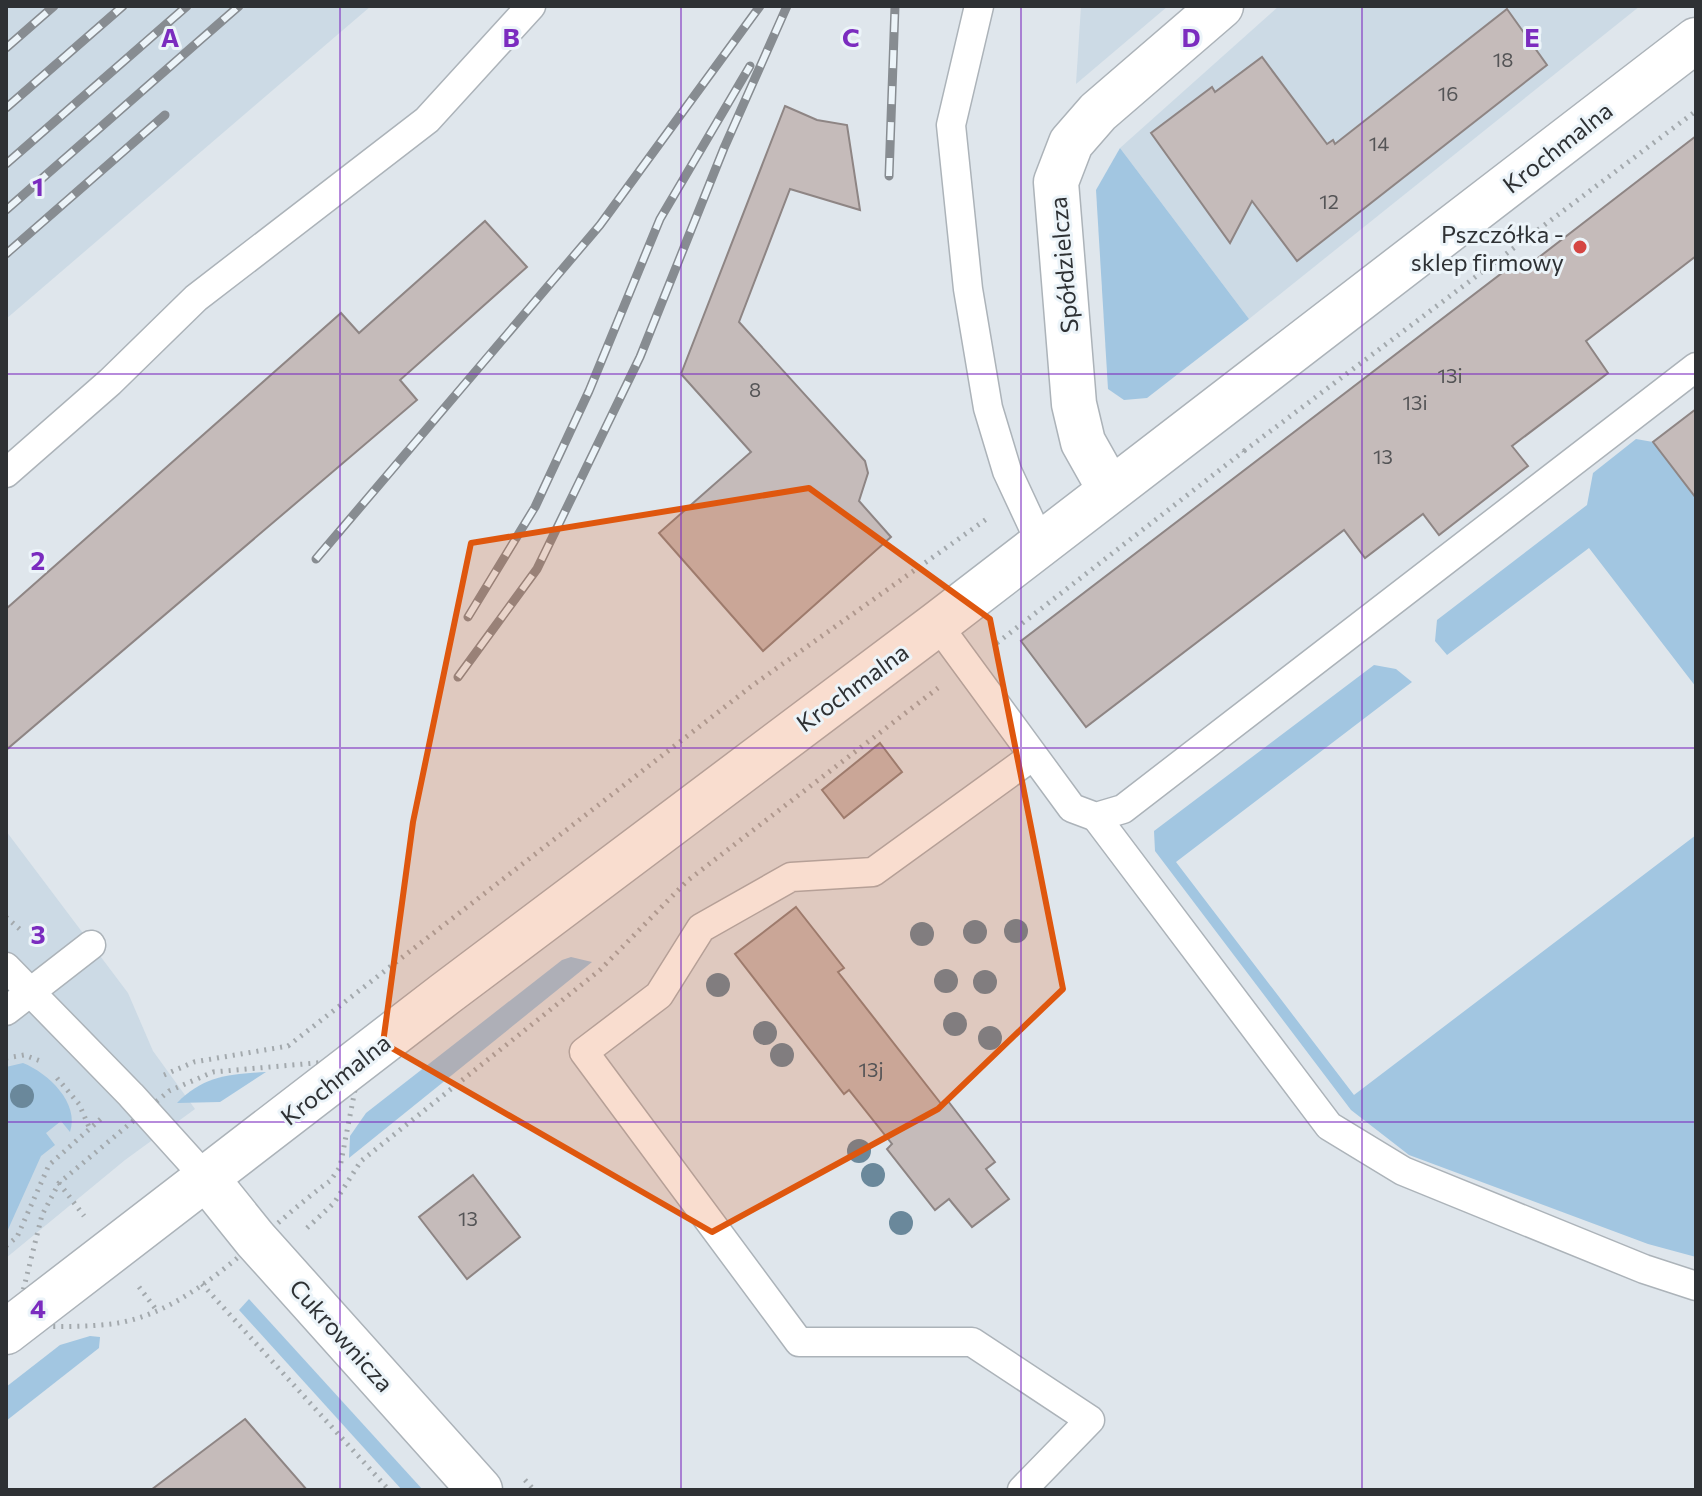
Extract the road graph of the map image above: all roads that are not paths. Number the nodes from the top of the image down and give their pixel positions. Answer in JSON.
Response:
{"nodes":[{"id":1,"x":531,"y":6,"type":"edge"},
{"id":2,"x":979,"y":6,"type":"edge"},
{"id":3,"x":1221,"y":6,"type":"edge"},
{"id":4,"x":1696,"y":40,"type":"edge"},
{"id":5,"x":1696,"y":367,"type":"edge"},
{"id":6,"x":6,"y":473,"type":"edge"},
{"id":7,"x":1110,"y":490,"type":"junction"},
{"id":8,"x":1041,"y":544,"type":"junction"},
{"id":9,"x":937,"y":624,"type":"junction"},
{"id":10,"x":1033,"y":756,"type":"junction"},
{"id":11,"x":1096,"y":817,"type":"junction"},
{"id":12,"x":91,"y":945,"type":"dead end"},
{"id":13,"x":6,"y":967,"type":"edge"},
{"id":14,"x":30,"y":992,"type":"junction"},
{"id":15,"x":6,"y":1011,"type":"edge"},
{"id":16,"x":206,"y":1178,"type":"junction"},
{"id":17,"x":1696,"y":1286,"type":"edge"},
{"id":18,"x":6,"y":1332,"type":"edge"},
{"id":19,"x":480,"y":1490,"type":"edge"},
{"id":20,"x":1022,"y":1490,"type":"edge"}],
"edges":[{"from":1,"to":6,"type":"lane"},
{"from":2,"to":8,"type":"lane"},
{"from":3,"to":7,"type":"street","name":"Spółdzielcza"},
{"from":4,"to":7,"type":"street","name":"Krochmalna"},
{"from":5,"to":11,"type":"lane"},
{"from":7,"to":8,"type":"street","name":"Krochmalna"},
{"from":8,"to":9,"type":"street","name":"Krochmalna"},
{"from":9,"to":10,"type":"lane"},
{"from":9,"to":16,"type":"street","name":"Krochmalna"},
{"from":10,"to":11,"type":"lane"},
{"from":10,"to":20,"type":"lane"},
{"from":11,"to":17,"type":"lane"},
{"from":12,"to":14,"type":"lane"},
{"from":13,"to":14,"type":"lane"},
{"from":14,"to":15,"type":"lane"},
{"from":14,"to":16,"type":"lane"},
{"from":16,"to":18,"type":"street","name":"Krochmalna"},
{"from":16,"to":19,"type":"street","name":"Cukrownicza"}]}
